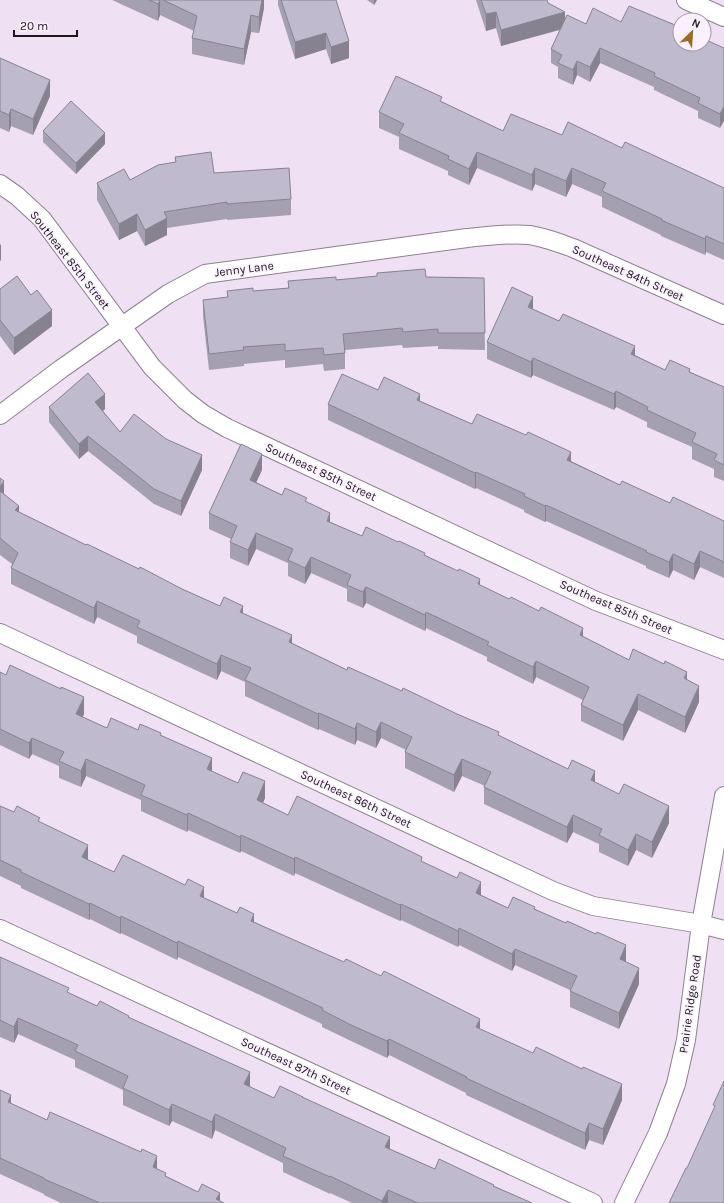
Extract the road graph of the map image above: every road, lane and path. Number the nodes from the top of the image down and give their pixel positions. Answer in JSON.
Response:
{"nodes":[{"id":1,"x":686,"y":0,"type":"edge"},
{"id":2,"x":724,"y":18,"type":"edge"},
{"id":3,"x":0,"y":184,"type":"edge"},
{"id":4,"x":530,"y":236,"type":"joint"},
{"id":5,"x":724,"y":315,"type":"edge"},
{"id":6,"x":121,"y":326,"type":"junction"},
{"id":7,"x":0,"y":414,"type":"edge"},
{"id":8,"x":0,"y":633,"type":"edge"},
{"id":9,"x":724,"y":650,"type":"edge"},
{"id":10,"x":724,"y":796,"type":"edge"},
{"id":11,"x":701,"y":924,"type":"junction"},
{"id":12,"x":0,"y":929,"type":"edge"},
{"id":13,"x":724,"y":930,"type":"edge"},
{"id":14,"x":593,"y":1203,"type":"edge"},
{"id":15,"x":624,"y":1203,"type":"edge"}],
"edges":[{"from":1,"to":2,"type":"street"},
{"from":3,"to":6,"type":"street","name":"Southeast 85th Street"},
{"from":4,"to":5,"type":"street","name":"Southeast 84th Street"},
{"from":4,"to":6,"type":"street","name":"Jenny Lane"},
{"from":6,"to":7,"type":"street","name":"Jenny Lane"},
{"from":6,"to":9,"type":"street","name":"Southeast 85th Street"},
{"from":8,"to":11,"type":"street","name":"Southeast 86th Street"},
{"from":10,"to":11,"type":"street","name":"Prairie Ridge Road"},
{"from":11,"to":13,"type":"street","name":"Southeast 86th Street"},
{"from":11,"to":15,"type":"street","name":"Prairie Ridge Road"},
{"from":12,"to":14,"type":"street","name":"Southeast 87th Street"}]}
